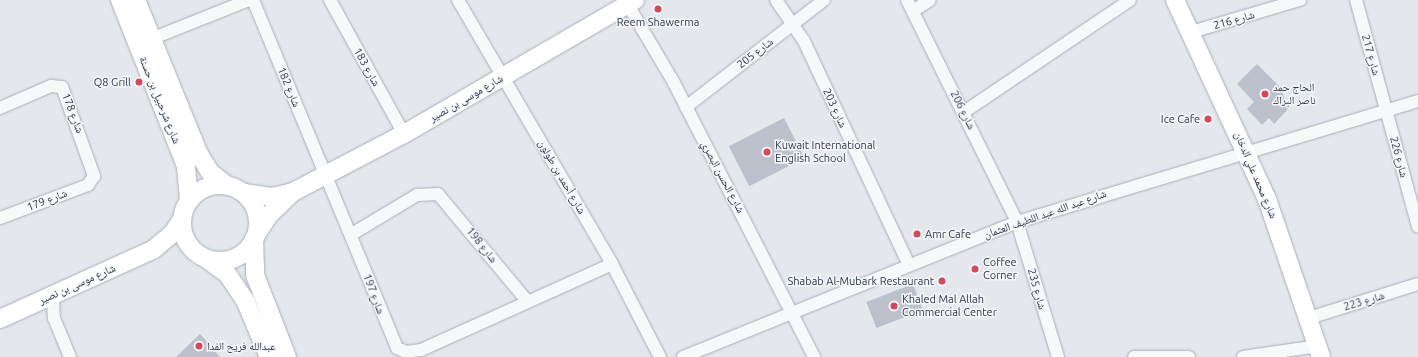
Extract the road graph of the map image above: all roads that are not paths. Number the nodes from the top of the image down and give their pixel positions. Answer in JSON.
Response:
{"nodes":[{"id":1,"x":120,"y":0,"type":"edge"},
{"id":2,"x":136,"y":0,"type":"edge"},
{"id":3,"x":248,"y":0,"type":"edge"},
{"id":4,"x":252,"y":0,"type":"edge"},
{"id":5,"x":330,"y":0,"type":"edge"},
{"id":6,"x":458,"y":0,"type":"edge"},
{"id":7,"x":776,"y":0,"type":"edge"},
{"id":8,"x":824,"y":0,"type":"edge"},
{"id":9,"x":930,"y":0,"type":"edge"},
{"id":10,"x":1130,"y":0,"type":"edge"},
{"id":11,"x":1175,"y":0,"type":"edge"},
{"id":12,"x":1300,"y":0,"type":"edge"},
{"id":13,"x":1356,"y":0,"type":"edge"},
{"id":14,"x":629,"y":2,"type":"edge"},
{"id":15,"x":910,"y":5,"type":"edge"},
{"id":16,"x":794,"y":24,"type":"junction"},
{"id":17,"x":1190,"y":32,"type":"junction"},
{"id":18,"x":152,"y":38,"type":"junction"},
{"id":19,"x":504,"y":76,"type":"junction"},
{"id":20,"x":1418,"y":102,"type":"edge"},
{"id":21,"x":686,"y":107,"type":"junction"},
{"id":22,"x":0,"y":108,"type":"edge"},
{"id":23,"x":1387,"y":111,"type":"junction"},
{"id":24,"x":964,"y":112,"type":"junction"},
{"id":25,"x":404,"y":134,"type":"junction"},
{"id":26,"x":1247,"y":151,"type":"junction"},
{"id":27,"x":326,"y":175,"type":"junction"},
{"id":28,"x":92,"y":180,"type":"joint"},
{"id":29,"x":227,"y":186,"type":"junction"},
{"id":30,"x":293,"y":192,"type":"junction"},
{"id":31,"x":244,"y":194,"type":"junction"},
{"id":32,"x":189,"y":201,"type":"junction"},
{"id":33,"x":0,"y":218,"type":"edge"},
{"id":34,"x":182,"y":219,"type":"junction"},
{"id":35,"x":1017,"y":222,"type":"junction"},
{"id":36,"x":1418,"y":227,"type":"edge"},
{"id":37,"x":352,"y":234,"type":"junction"},
{"id":38,"x":255,"y":236,"type":"junction"},
{"id":39,"x":154,"y":249,"type":"junction"},
{"id":40,"x":204,"y":257,"type":"junction"},
{"id":41,"x":908,"y":263,"type":"junction"},
{"id":42,"x":612,"y":264,"type":"junction"},
{"id":43,"x":1418,"y":284,"type":"edge"},
{"id":44,"x":53,"y":295,"type":"junction"},
{"id":45,"x":527,"y":301,"type":"junction"},
{"id":46,"x":792,"y":310,"type":"junction"},
{"id":47,"x":1310,"y":318,"type":"junction"},
{"id":48,"x":0,"y":319,"type":"edge"},
{"id":49,"x":1320,"y":351,"type":"edge"},
{"id":50,"x":70,"y":357,"type":"edge"},
{"id":51,"x":269,"y":357,"type":"edge"},
{"id":52,"x":287,"y":357,"type":"edge"},
{"id":53,"x":660,"y":357,"type":"edge"},
{"id":54,"x":683,"y":357,"type":"edge"},
{"id":55,"x":814,"y":357,"type":"edge"},
{"id":56,"x":1058,"y":357,"type":"edge"},
{"id":57,"x":1134,"y":357,"type":"edge"},
{"id":58,"x":1190,"y":357,"type":"edge"},
{"id":59,"x":1243,"y":357,"type":"edge"}],
"edges":[{"from":1,"to":32,"type":"street","name":"شارع شرحبيل بن حسنة"},
{"from":2,"to":18,"type":"street","name":"شارع شرحبيل بن حسنة"},
{"from":3,"to":18,"type":"street"},
{"from":4,"to":27,"type":"street","name":"شارع 182"},
{"from":5,"to":25,"type":"street","name":"شارع 183"},
{"from":6,"to":19,"type":"street","name":"شارع أحمد بن طولون"},
{"from":7,"to":16,"type":"street","name":"شارع 203"},
{"from":8,"to":16,"type":"street","name":"شارع 205"},
{"from":9,"to":15,"type":"street"},
{"from":10,"to":24,"type":"street"},
{"from":11,"to":17,"type":"street","name":"شارع محمد علي الدخان"},
{"from":12,"to":17,"type":"street","name":"شارع 216"},
{"from":13,"to":23,"type":"street","name":"شارع 217"},
{"from":14,"to":19,"type":"street","name":"شارع موسى بن نصير"},
{"from":14,"to":21,"type":"street","name":"شارع الحسن البصري"},
{"from":15,"to":24,"type":"street","name":"شارع 206"},
{"from":16,"to":21,"type":"street","name":"شارع 205"},
{"from":16,"to":41,"type":"street","name":"شارع 203"},
{"from":17,"to":26,"type":"street","name":"شارع محمد علي الدخان"},
{"from":18,"to":29,"type":"street","name":"شارع شرحبيل بن حسنة"},
{"from":19,"to":25,"type":"street","name":"شارع موسى بن نصير"},
{"from":19,"to":42,"type":"street","name":"شارع أحمد بن طولون"},
{"from":20,"to":23,"type":"street","name":"شارع عبد الله عبد اللطيف العثمان"},
{"from":21,"to":46,"type":"street","name":"شارع الحسن البصري"},
{"from":22,"to":28,"type":"street","name":"شارع 178"},
{"from":23,"to":26,"type":"street","name":"شارع عبد الله عبد اللطيف العثمان"},
{"from":23,"to":36,"type":"street","name":"شارع 226"},
{"from":24,"to":35,"type":"street","name":"شارع 206"},
{"from":25,"to":27,"type":"street","name":"شارع موسى بن نصير"},
{"from":26,"to":35,"type":"street","name":"شارع عبد الله عبد اللطيف العثمان"},
{"from":26,"to":47,"type":"street","name":"شارع محمد علي الدخان"},
{"from":27,"to":30,"type":"street","name":"شارع موسى بن نصير"},
{"from":27,"to":37,"type":"street","name":"شارع 197"},
{"from":28,"to":33,"type":"street","name":"شارع 179"},
{"from":29,"to":31,"type":"street"},
{"from":29,"to":32,"type":"street"},
{"from":30,"to":31,"type":"street","name":"شارع موسى بن نصير"},
{"from":30,"to":38,"type":"street","name":"شارع موسى بن نصير"},
{"from":31,"to":38,"type":"street"},
{"from":32,"to":34,"type":"street"},
{"from":34,"to":39,"type":"street","name":"شارع موسى بن نصير"},
{"from":34,"to":40,"type":"street"},
{"from":35,"to":41,"type":"street","name":"شارع عبد الله عبد اللطيف العثمان"},
{"from":35,"to":56,"type":"street","name":"شارع 235"},
{"from":37,"to":45,"type":"street","name":"شارع 198"},
{"from":37,"to":45,"type":"street","name":"شارع 197"},
{"from":38,"to":40,"type":"street"},
{"from":38,"to":52,"type":"street"},
{"from":39,"to":40,"type":"street","name":"شارع موسى بن نصير"},
{"from":39,"to":44,"type":"street","name":"شارع موسى بن نصير"},
{"from":40,"to":51,"type":"street"},
{"from":41,"to":46,"type":"street","name":"شارع عبد الله عبد اللطيف العثمان"},
{"from":42,"to":45,"type":"street"},
{"from":42,"to":53,"type":"street","name":"شارع أحمد بن طولون"},
{"from":43,"to":47,"type":"street","name":"شارع 223"},
{"from":44,"to":48,"type":"street","name":"شارع موسى بن نصير"},
{"from":44,"to":50,"type":"street"},
{"from":46,"to":54,"type":"street","name":"شارع عبد الله عبد اللطيف العثمان"},
{"from":46,"to":55,"type":"street","name":"شارع الحسن البصري"},
{"from":47,"to":49,"type":"street","name":"شارع محمد علي الدخان"},
{"from":49,"to":59,"type":"street"},
{"from":57,"to":58,"type":"street"}]}
